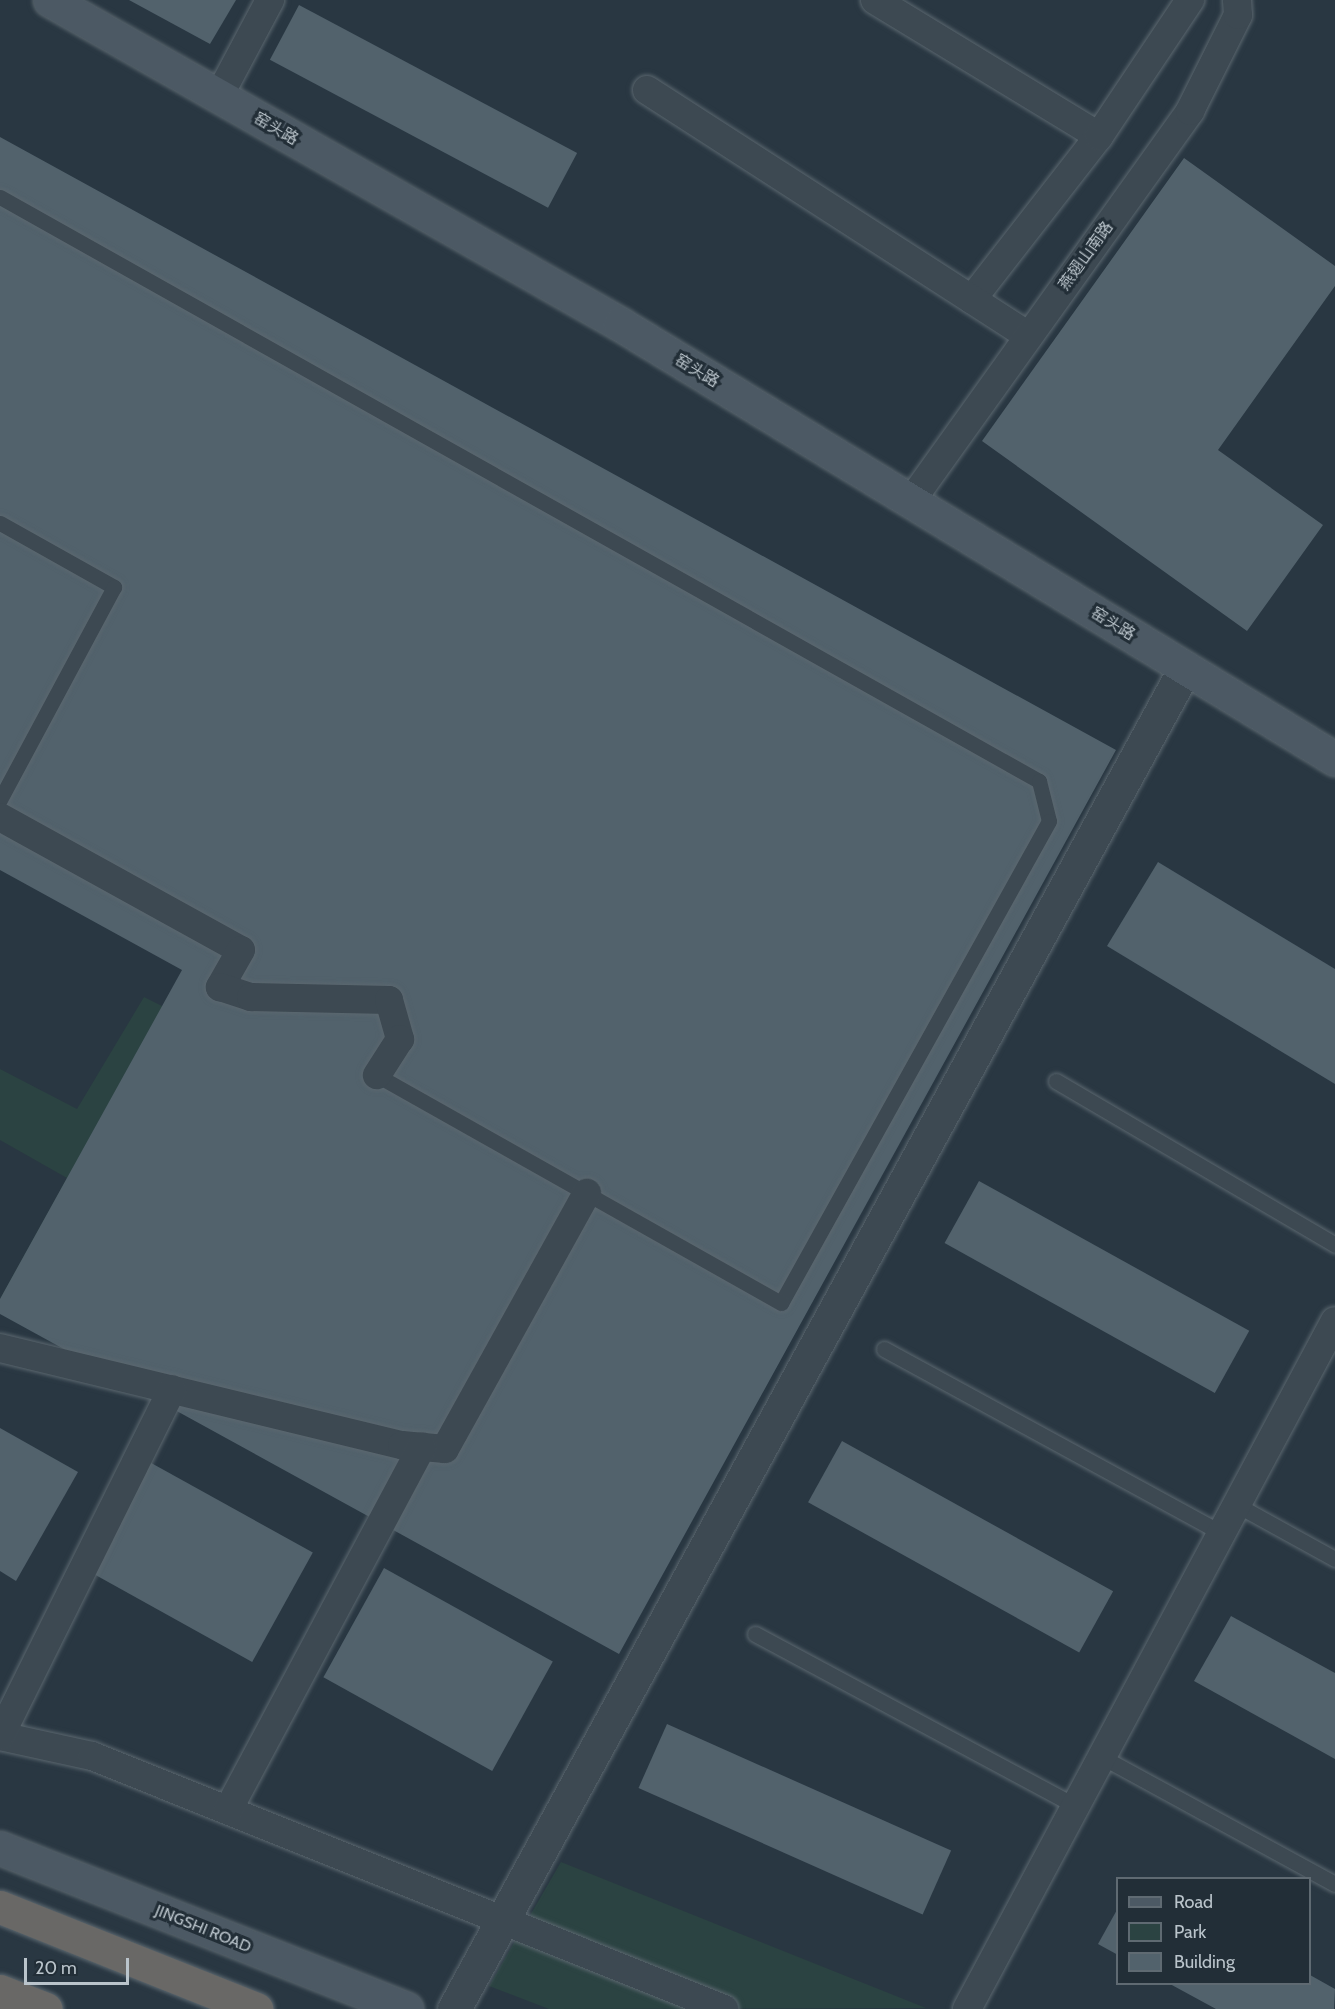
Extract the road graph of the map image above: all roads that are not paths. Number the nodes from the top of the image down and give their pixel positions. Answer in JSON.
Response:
{"nodes":[{"id":1,"x":50,"y":0,"type":"edge"},
{"id":2,"x":270,"y":0,"type":"edge"},
{"id":3,"x":875,"y":0,"type":"edge"},
{"id":4,"x":1190,"y":0,"type":"edge"},
{"id":5,"x":1244,"y":5,"type":"edge"},
{"id":6,"x":647,"y":90,"type":"dead end"},
{"id":7,"x":219,"y":96,"type":"junction"},
{"id":8,"x":1099,"y":136,"type":"junction"},
{"id":9,"x":0,"y":197,"type":"edge"},
{"id":10,"x":972,"y":299,"type":"junction"},
{"id":11,"x":1029,"y":336,"type":"junction"},
{"id":12,"x":911,"y":501,"type":"junction"},
{"id":13,"x":0,"y":523,"type":"edge"},
{"id":14,"x":1185,"y":668,"type":"junction"},
{"id":15,"x":1332,"y":749,"type":"edge"},
{"id":16,"x":0,"y":800,"type":"edge"},
{"id":17,"x":0,"y":817,"type":"edge"},
{"id":18,"x":377,"y":1075,"type":"joint"},
{"id":19,"x":1056,"y":1081,"type":"dead end"},
{"id":20,"x":587,"y":1193,"type":"junction"},
{"id":21,"x":1335,"y":1245,"type":"edge"},
{"id":22,"x":1335,"y":1321,"type":"edge"},
{"id":23,"x":0,"y":1348,"type":"edge"},
{"id":24,"x":884,"y":1349,"type":"dead end"},
{"id":25,"x":172,"y":1389,"type":"junction"},
{"id":26,"x":422,"y":1447,"type":"junction"},
{"id":27,"x":1237,"y":1505,"type":"junction"},
{"id":28,"x":1221,"y":1533,"type":"junction"},
{"id":29,"x":1335,"y":1559,"type":"edge"},
{"id":30,"x":755,"y":1634,"type":"dead end"},
{"id":31,"x":0,"y":1736,"type":"edge"},
{"id":32,"x":1102,"y":1757,"type":"junction"},
{"id":33,"x":1076,"y":1806,"type":"junction"},
{"id":34,"x":228,"y":1810,"type":"junction"},
{"id":35,"x":0,"y":1848,"type":"edge"},
{"id":36,"x":1335,"y":1884,"type":"edge"},
{"id":37,"x":0,"y":1907,"type":"edge"},
{"id":38,"x":502,"y":1919,"type":"junction"},
{"id":39,"x":0,"y":1991,"type":"edge"},
{"id":40,"x":45,"y":2009,"type":"edge"},
{"id":41,"x":256,"y":2009,"type":"edge"},
{"id":42,"x":406,"y":2009,"type":"edge"},
{"id":43,"x":453,"y":2009,"type":"edge"},
{"id":44,"x":724,"y":2009,"type":"edge"},
{"id":45,"x":967,"y":2009,"type":"edge"}],
"edges":[{"from":1,"to":7,"type":"main road","name":"窑头路"},
{"from":2,"to":7,"type":"street"},
{"from":3,"to":8,"type":"street"},
{"from":4,"to":8,"type":"street"},
{"from":5,"to":11,"type":"street","name":"燕翅山南路"},
{"from":6,"to":10,"type":"street"},
{"from":7,"to":12,"type":"main road","name":"窑头路"},
{"from":8,"to":10,"type":"street"},
{"from":9,"to":20,"type":"lane"},
{"from":10,"to":11,"type":"street"},
{"from":11,"to":12,"type":"street","name":"燕翅山南路"},
{"from":12,"to":14,"type":"main road","name":"窑头路"},
{"from":13,"to":16,"type":"lane"},
{"from":14,"to":15,"type":"main road","name":"窑头路"},
{"from":14,"to":38,"type":"street"},
{"from":17,"to":18,"type":"street"},
{"from":18,"to":20,"type":"lane"},
{"from":19,"to":21,"type":"lane"},
{"from":20,"to":26,"type":"street"},
{"from":22,"to":27,"type":"street"},
{"from":23,"to":25,"type":"street"},
{"from":24,"to":28,"type":"lane"},
{"from":25,"to":26,"type":"street"},
{"from":25,"to":31,"type":"street"},
{"from":26,"to":34,"type":"street"},
{"from":27,"to":28,"type":"street"},
{"from":27,"to":29,"type":"lane"},
{"from":28,"to":32,"type":"street"},
{"from":30,"to":33,"type":"lane"},
{"from":31,"to":34,"type":"street"},
{"from":32,"to":33,"type":"street"},
{"from":32,"to":36,"type":"lane"},
{"from":33,"to":45,"type":"street"},
{"from":34,"to":38,"type":"street"},
{"from":35,"to":42,"type":"main road","name":"JINGSHI ROAD"},
{"from":37,"to":41,"type":"highway"},
{"from":38,"to":43,"type":"street"},
{"from":38,"to":44,"type":"street"},
{"from":39,"to":40,"type":"highway"}]}
